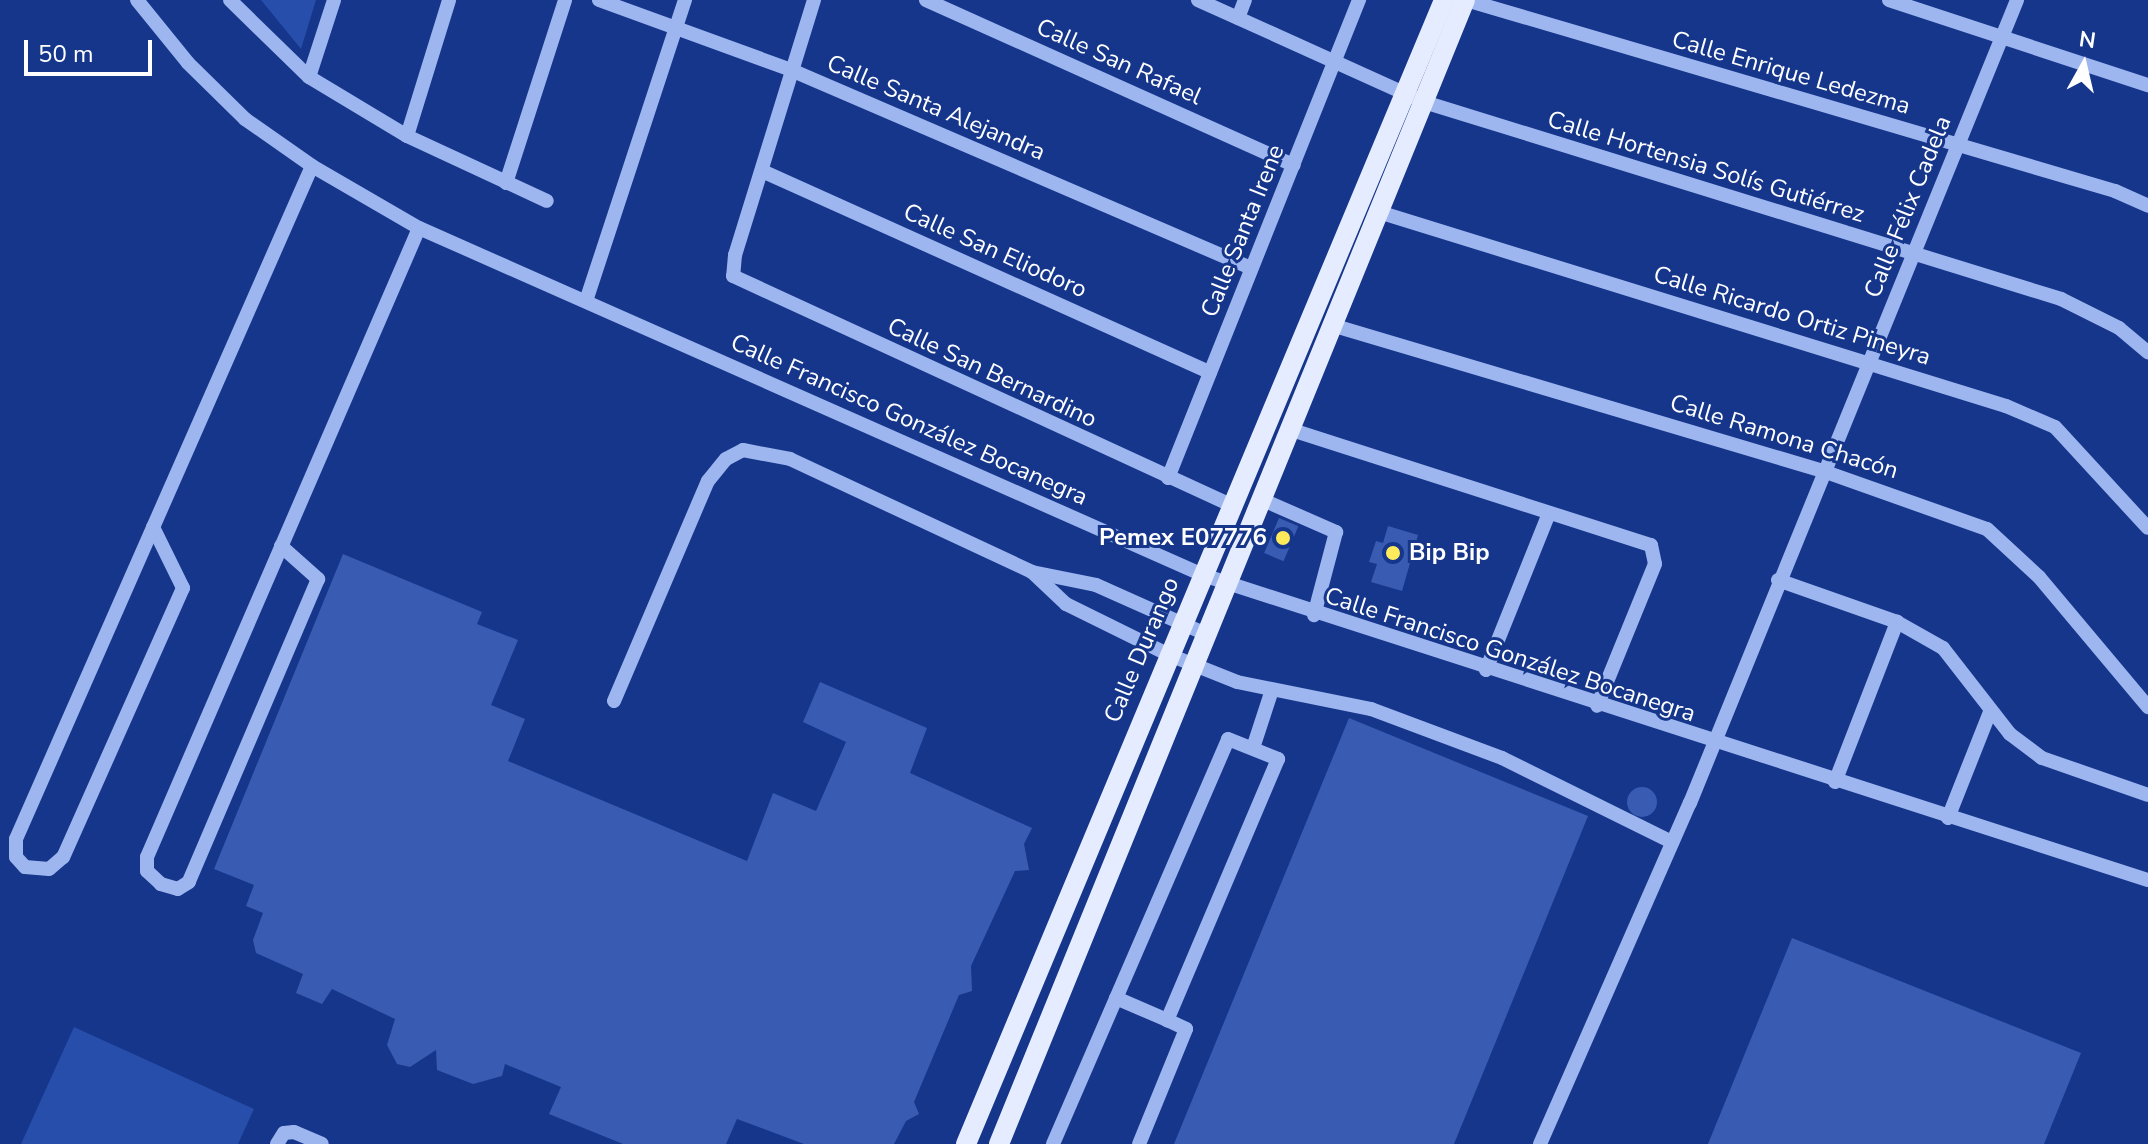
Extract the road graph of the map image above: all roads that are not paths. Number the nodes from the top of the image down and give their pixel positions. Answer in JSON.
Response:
{"nodes":[{"id":1,"x":137,"y":0,"type":"edge"},
{"id":2,"x":230,"y":0,"type":"edge"},
{"id":3,"x":334,"y":0,"type":"edge"},
{"id":4,"x":449,"y":0,"type":"edge"},
{"id":5,"x":565,"y":0,"type":"edge"},
{"id":6,"x":599,"y":0,"type":"edge"},
{"id":7,"x":685,"y":0,"type":"edge"},
{"id":8,"x":814,"y":0,"type":"edge"},
{"id":9,"x":926,"y":0,"type":"edge"},
{"id":10,"x":1198,"y":0,"type":"edge"},
{"id":11,"x":1245,"y":0,"type":"edge"},
{"id":12,"x":1359,"y":0,"type":"edge"},
{"id":13,"x":1444,"y":0,"type":"edge"},
{"id":14,"x":1465,"y":0,"type":"edge"},
{"id":15,"x":1889,"y":0,"type":"edge"},
{"id":16,"x":2017,"y":0,"type":"edge"},
{"id":17,"x":1238,"y":18,"type":"junction"},
{"id":18,"x":677,"y":26,"type":"junction"},
{"id":19,"x":2003,"y":34,"type":"junction"},
{"id":20,"x":1334,"y":63,"type":"junction"},
{"id":21,"x":791,"y":70,"type":"junction"},
{"id":22,"x":309,"y":77,"type":"junction"},
{"id":23,"x":2148,"y":85,"type":"edge"},
{"id":24,"x":1414,"y":98,"type":"junction"},
{"id":25,"x":407,"y":136,"type":"junction"},
{"id":26,"x":1957,"y":145,"type":"junction"},
{"id":27,"x":1294,"y":165,"type":"junction"},
{"id":28,"x":312,"y":166,"type":"junction"},
{"id":29,"x":762,"y":171,"type":"junction"},
{"id":30,"x":506,"y":183,"type":"junction"},
{"id":31,"x":547,"y":201,"type":"dead end"},
{"id":32,"x":2148,"y":206,"type":"edge"},
{"id":33,"x":1382,"y":213,"type":"junction"},
{"id":34,"x":419,"y":228,"type":"junction"},
{"id":35,"x":1912,"y":255,"type":"junction"},
{"id":36,"x":1251,"y":268,"type":"junction"},
{"id":37,"x":586,"y":301,"type":"junction"},
{"id":38,"x":1335,"y":326,"type":"junction"},
{"id":39,"x":2148,"y":352,"type":"edge"},
{"id":40,"x":1868,"y":362,"type":"junction"},
{"id":41,"x":1210,"y":372,"type":"junction"},
{"id":42,"x":1292,"y":430,"type":"junction"},
{"id":43,"x":1823,"y":471,"type":"junction"},
{"id":44,"x":1168,"y":478,"type":"junction"},
{"id":45,"x":1263,"y":500,"type":"junction"},
{"id":46,"x":1233,"y":506,"type":"junction"},
{"id":47,"x":1549,"y":513,"type":"junction"},
{"id":48,"x":153,"y":527,"type":"junction"},
{"id":49,"x":2148,"y":528,"type":"edge"},
{"id":50,"x":281,"y":546,"type":"junction"},
{"id":51,"x":1032,"y":572,"type":"junction"},
{"id":52,"x":1203,"y":575,"type":"junction"},
{"id":53,"x":1778,"y":580,"type":"junction"},
{"id":54,"x":1229,"y":585,"type":"junction"},
{"id":55,"x":1314,"y":615,"type":"junction"},
{"id":56,"x":1897,"y":622,"type":"junction"},
{"id":57,"x":1181,"y":623,"type":"junction"},
{"id":58,"x":1208,"y":635,"type":"junction"},
{"id":59,"x":1167,"y":654,"type":"junction"},
{"id":60,"x":1196,"y":665,"type":"junction"},
{"id":61,"x":1486,"y":670,"type":"junction"},
{"id":62,"x":1272,"y":690,"type":"junction"},
{"id":63,"x":614,"y":701,"type":"dead end"},
{"id":64,"x":1597,"y":706,"type":"junction"},
{"id":65,"x":2148,"y":707,"type":"edge"},
{"id":66,"x":1990,"y":712,"type":"junction"},
{"id":67,"x":1711,"y":742,"type":"junction"},
{"id":68,"x":1253,"y":748,"type":"junction"},
{"id":69,"x":1835,"y":782,"type":"junction"},
{"id":70,"x":2148,"y":795,"type":"edge"},
{"id":71,"x":1948,"y":818,"type":"junction"},
{"id":72,"x":1672,"y":842,"type":"junction"},
{"id":73,"x":2148,"y":880,"type":"edge"},
{"id":74,"x":1116,"y":998,"type":"junction"},
{"id":75,"x":1167,"y":1020,"type":"junction"},
{"id":76,"x":277,"y":1144,"type":"edge"},
{"id":77,"x":322,"y":1144,"type":"edge"},
{"id":78,"x":966,"y":1144,"type":"edge"},
{"id":79,"x":999,"y":1144,"type":"edge"},
{"id":80,"x":1053,"y":1144,"type":"edge"},
{"id":81,"x":1139,"y":1144,"type":"edge"},
{"id":82,"x":1540,"y":1144,"type":"edge"}],
"edges":[{"from":1,"to":28,"type":"street","name":"Calle Francisco González Bocanegra"},
{"from":2,"to":22,"type":"street"},
{"from":3,"to":22,"type":"street"},
{"from":4,"to":25,"type":"street"},
{"from":5,"to":30,"type":"street"},
{"from":6,"to":18,"type":"street","name":"Calle Santa Alejandra"},
{"from":7,"to":18,"type":"street"},
{"from":8,"to":21,"type":"street"},
{"from":9,"to":27,"type":"street","name":"Calle San Rafael"},
{"from":10,"to":17,"type":"street","name":"Calle Hortensia Solís Gutiérrez"},
{"from":11,"to":17,"type":"street"},
{"from":12,"to":20,"type":"street","name":"Calle Santa Irene"},
{"from":13,"to":24,"type":"main road","name":"Calle Durango"},
{"from":14,"to":24,"type":"main road","name":"Calle Durango"},
{"from":14,"to":26,"type":"street","name":"Calle Enrique Ledezma"},
{"from":15,"to":19,"type":"street"},
{"from":16,"to":19,"type":"street","name":"Calle Félix Cadela"},
{"from":17,"to":20,"type":"street","name":"Calle Hortensia Solís Gutiérrez"},
{"from":18,"to":21,"type":"street","name":"Calle Santa Alejandra"},
{"from":18,"to":37,"type":"street"},
{"from":19,"to":23,"type":"street"},
{"from":19,"to":26,"type":"street","name":"Calle Félix Cadela"},
{"from":20,"to":24,"type":"street","name":"Calle Hortensia Solís Gutiérrez"},
{"from":20,"to":27,"type":"street","name":"Calle Santa Irene"},
{"from":21,"to":29,"type":"street"},
{"from":21,"to":36,"type":"street","name":"Calle Santa Alejandra"},
{"from":22,"to":25,"type":"street"},
{"from":24,"to":33,"type":"main road","name":"Calle Durango"},
{"from":24,"to":35,"type":"street","name":"Calle Hortensia Solís Gutiérrez"},
{"from":24,"to":46,"type":"main road","name":"Calle Durango"},
{"from":25,"to":30,"type":"street"},
{"from":26,"to":32,"type":"street","name":"Calle Enrique Ledezma"},
{"from":26,"to":35,"type":"street","name":"Calle Félix Cadela"},
{"from":27,"to":36,"type":"street","name":"Calle Santa Irene"},
{"from":28,"to":34,"type":"street","name":"Calle Francisco González Bocanegra"},
{"from":28,"to":48,"type":"street"},
{"from":29,"to":41,"type":"street","name":"Calle San Eliodoro"},
{"from":29,"to":44,"type":"street","name":"Calle San Bernardino"},
{"from":30,"to":31,"type":"street"},
{"from":33,"to":38,"type":"main road","name":"Calle Durango"},
{"from":33,"to":40,"type":"street","name":"Calle Ricardo Ortiz Pineyra"},
{"from":34,"to":37,"type":"street","name":"Calle Francisco González Bocanegra"},
{"from":34,"to":50,"type":"street"},
{"from":35,"to":39,"type":"street","name":"Calle Hortensia Solís Gutiérrez"},
{"from":35,"to":40,"type":"street","name":"Calle Félix Cadela"},
{"from":36,"to":41,"type":"street","name":"Calle Santa Irene"},
{"from":37,"to":52,"type":"street","name":"Calle Francisco González Bocanegra"},
{"from":38,"to":42,"type":"main road","name":"Calle Durango"},
{"from":38,"to":43,"type":"street","name":"Calle Ramona Chacón"},
{"from":40,"to":43,"type":"street","name":"Calle Félix Cadela"},
{"from":40,"to":49,"type":"street","name":"Calle Ricardo Ortiz Pineyra"},
{"from":41,"to":44,"type":"street","name":"Calle Santa Irene"},
{"from":42,"to":45,"type":"main road","name":"Calle Durango"},
{"from":42,"to":47,"type":"street"},
{"from":43,"to":53,"type":"street","name":"Calle Félix Cadela"},
{"from":43,"to":65,"type":"street","name":"Calle Ramona Chacón"},
{"from":44,"to":46,"type":"street","name":"Calle San Bernardino"},
{"from":45,"to":54,"type":"main road","name":"Calle Durango"},
{"from":45,"to":55,"type":"street"},
{"from":46,"to":52,"type":"main road","name":"Calle Durango"},
{"from":47,"to":61,"type":"street"},
{"from":47,"to":64,"type":"street"},
{"from":48,"to":48,"type":"street"},
{"from":50,"to":50,"type":"street"},
{"from":51,"to":57,"type":"street"},
{"from":51,"to":59,"type":"street"},
{"from":51,"to":63,"type":"street"},
{"from":52,"to":54,"type":"street","name":"Calle Francisco González Bocanegra"},
{"from":52,"to":57,"type":"main road","name":"Calle Durango"},
{"from":53,"to":56,"type":"street"},
{"from":53,"to":67,"type":"street","name":"Calle Félix Cadela"},
{"from":54,"to":55,"type":"street","name":"Calle Francisco González Bocanegra"},
{"from":54,"to":58,"type":"main road","name":"Calle Durango"},
{"from":55,"to":61,"type":"street","name":"Calle Francisco González Bocanegra"},
{"from":56,"to":66,"type":"street"},
{"from":56,"to":69,"type":"street"},
{"from":57,"to":58,"type":"street"},
{"from":57,"to":59,"type":"main road","name":"Calle Durango"},
{"from":58,"to":60,"type":"main road","name":"Calle Durango"},
{"from":59,"to":60,"type":"street"},
{"from":59,"to":78,"type":"main road","name":"Calle Durango"},
{"from":60,"to":62,"type":"street"},
{"from":60,"to":79,"type":"main road","name":"Calle Durango"},
{"from":61,"to":64,"type":"street","name":"Calle Francisco González Bocanegra"},
{"from":62,"to":68,"type":"street"},
{"from":62,"to":72,"type":"street"},
{"from":64,"to":67,"type":"street","name":"Calle Francisco González Bocanegra"},
{"from":66,"to":70,"type":"street"},
{"from":66,"to":71,"type":"street"},
{"from":67,"to":69,"type":"street","name":"Calle Francisco González Bocanegra"},
{"from":67,"to":72,"type":"street","name":"Calle Félix Cadela"},
{"from":68,"to":74,"type":"street"},
{"from":68,"to":75,"type":"street"},
{"from":69,"to":71,"type":"street","name":"Calle Francisco González Bocanegra"},
{"from":71,"to":73,"type":"street","name":"Calle Francisco González Bocanegra"},
{"from":72,"to":82,"type":"street","name":"Calle Félix Cadela"},
{"from":74,"to":75,"type":"street"},
{"from":74,"to":80,"type":"street"},
{"from":75,"to":81,"type":"street"},
{"from":76,"to":77,"type":"street"}]}
